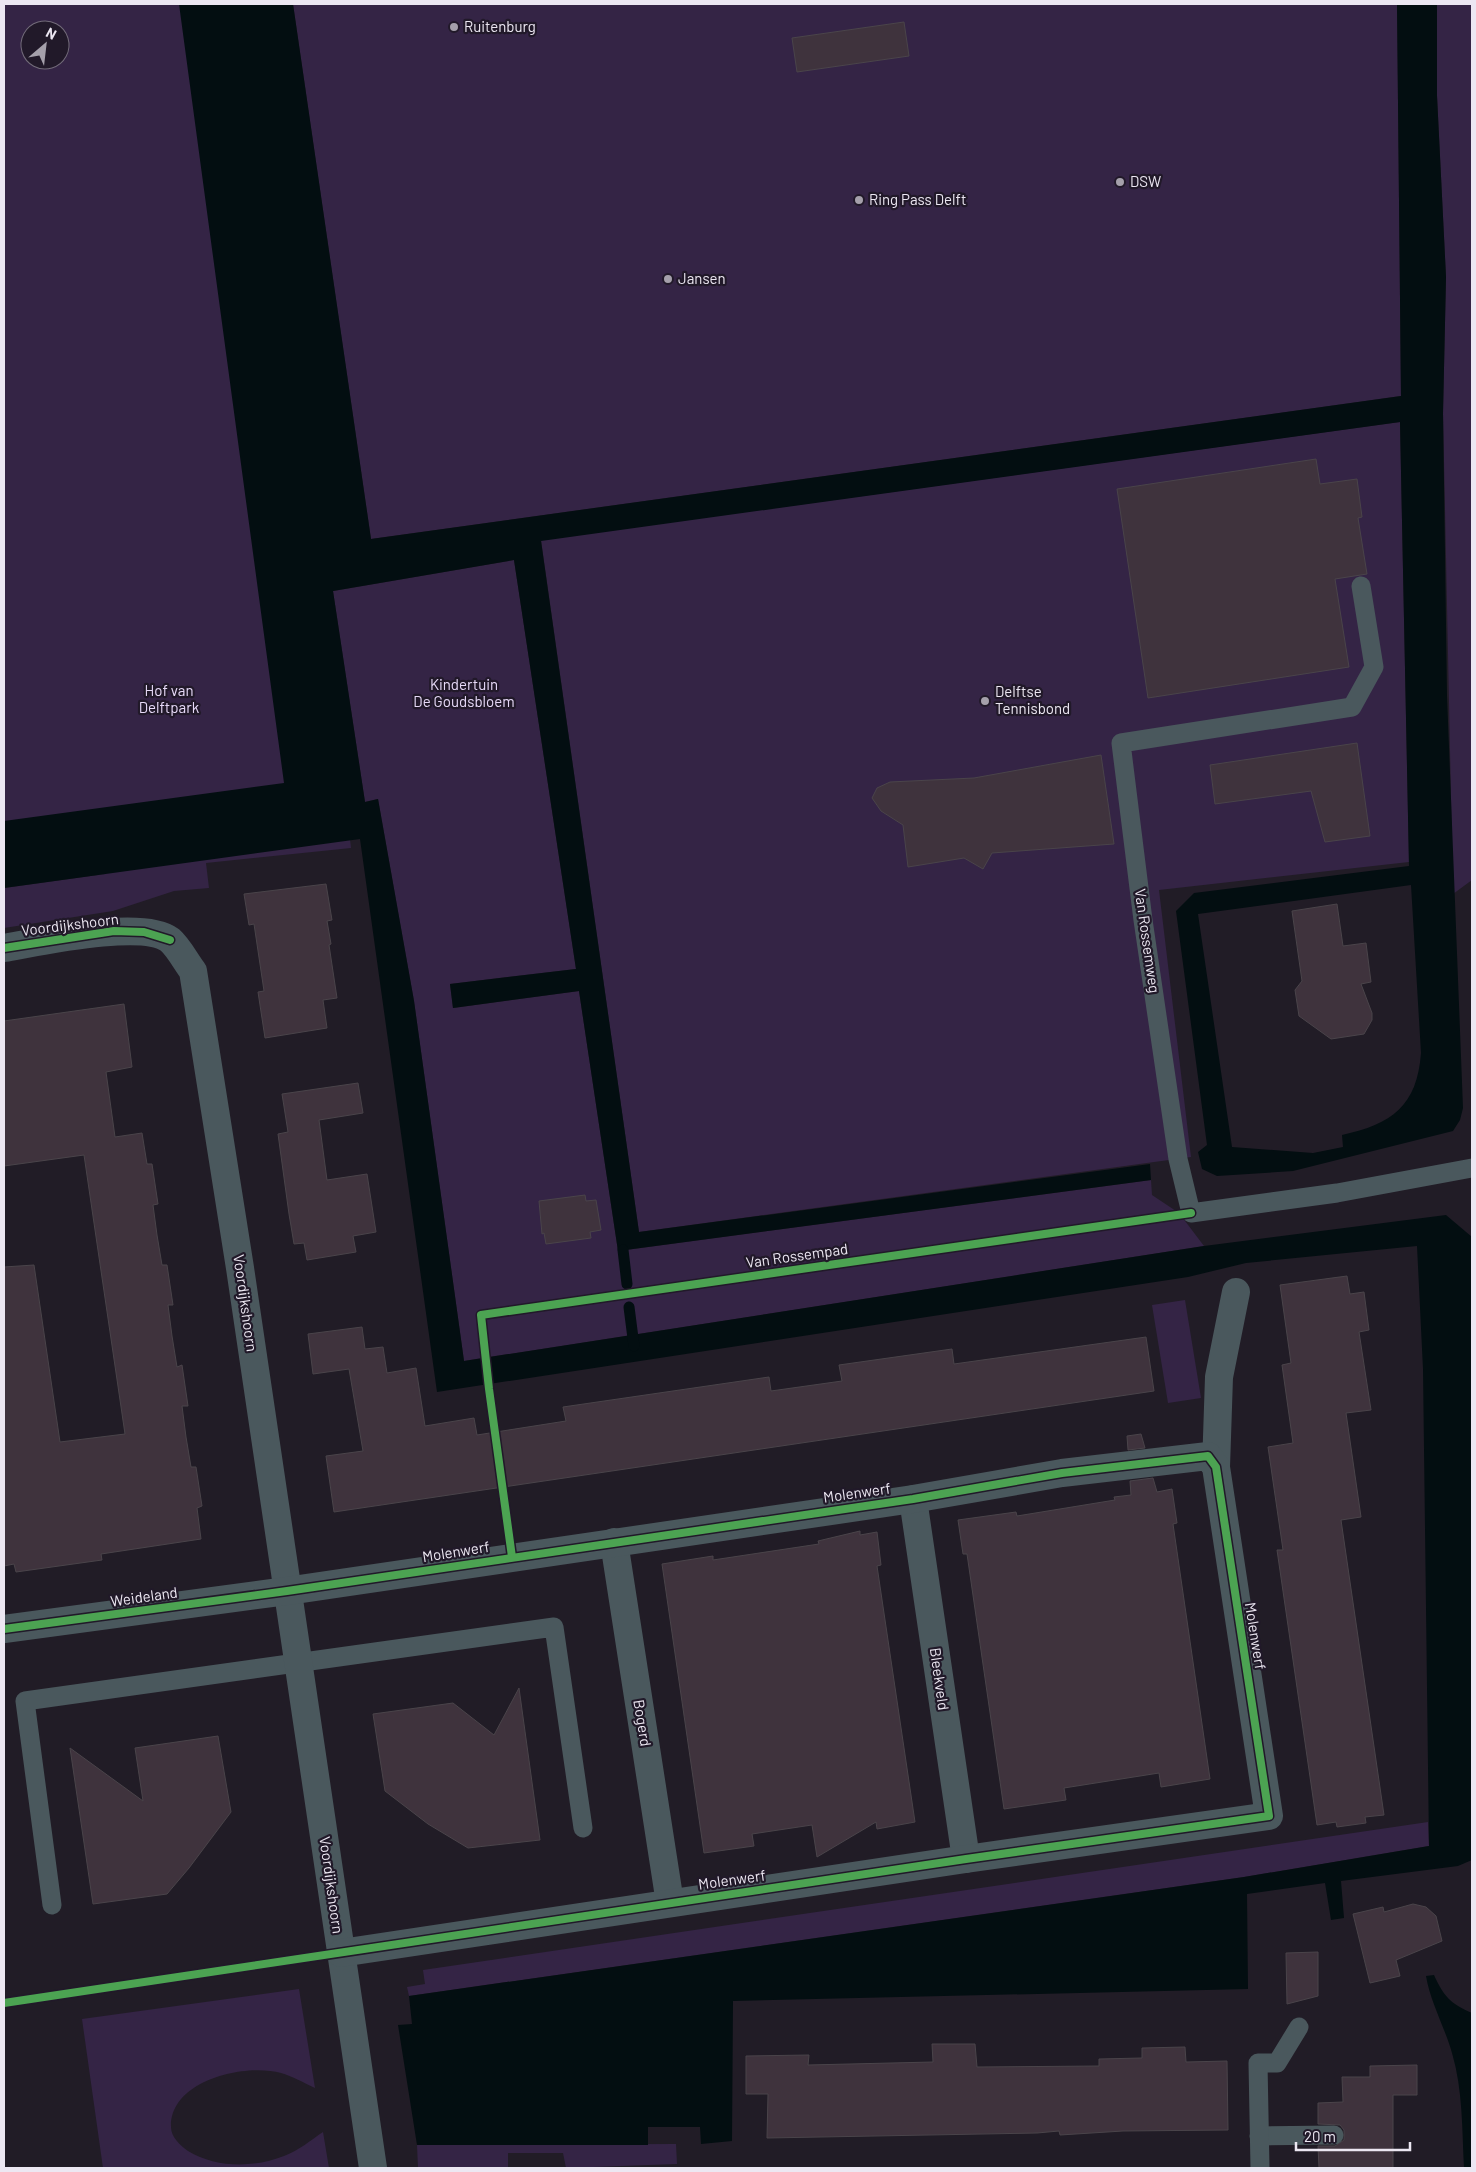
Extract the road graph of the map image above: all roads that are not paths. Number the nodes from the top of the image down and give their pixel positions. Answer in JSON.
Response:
{"nodes":[{"id":1,"x":1361,"y":586,"type":"dead end"},
{"id":2,"x":4,"y":948,"type":"edge"},
{"id":3,"x":1472,"y":1168,"type":"edge"},
{"id":4,"x":1236,"y":1292,"type":"dead end"},
{"id":5,"x":1216,"y":1467,"type":"junction"},
{"id":6,"x":913,"y":1499,"type":"junction"},
{"id":7,"x":614,"y":1542,"type":"junction"},
{"id":8,"x":288,"y":1591,"type":"junction"},
{"id":9,"x":4,"y":1630,"type":"edge"},
{"id":10,"x":298,"y":1662,"type":"junction"},
{"id":11,"x":583,"y":1828,"type":"dead end"},
{"id":12,"x":966,"y":1859,"type":"junction"},
{"id":13,"x":670,"y":1903,"type":"junction"},
{"id":14,"x":52,"y":1905,"type":"dead end"},
{"id":15,"x":341,"y":1953,"type":"junction"},
{"id":16,"x":1299,"y":2027,"type":"dead end"},
{"id":17,"x":1334,"y":2135,"type":"dead end"},
{"id":18,"x":1259,"y":2136,"type":"junction"},
{"id":19,"x":373,"y":2168,"type":"edge"},
{"id":20,"x":1260,"y":2168,"type":"edge"}],
"edges":[{"from":1,"to":3,"type":"lane","name":"Van Rossemweg"},
{"from":2,"to":8,"type":"street","name":"Voordijkshoorn"},
{"from":4,"to":5,"type":"street","name":"Molenwerf"},
{"from":5,"to":6,"type":"street","name":"Molenwerf"},
{"from":5,"to":12,"type":"street","name":"Molenwerf"},
{"from":6,"to":7,"type":"street","name":"Molenwerf"},
{"from":6,"to":12,"type":"street","name":"Bleekveld"},
{"from":7,"to":8,"type":"street","name":"Molenwerf"},
{"from":7,"to":13,"type":"street","name":"Bogerd"},
{"from":8,"to":9,"type":"street","name":"Weideland"},
{"from":8,"to":10,"type":"street","name":"Voordijkshoorn"},
{"from":10,"to":11,"type":"lane"},
{"from":10,"to":14,"type":"lane"},
{"from":10,"to":15,"type":"street","name":"Voordijkshoorn"},
{"from":12,"to":13,"type":"street","name":"Molenwerf"},
{"from":13,"to":15,"type":"street","name":"Molenwerf"},
{"from":15,"to":19,"type":"street","name":"Voordijkshoorn"},
{"from":16,"to":18,"type":"lane"},
{"from":17,"to":18,"type":"lane"},
{"from":18,"to":20,"type":"lane"}]}
